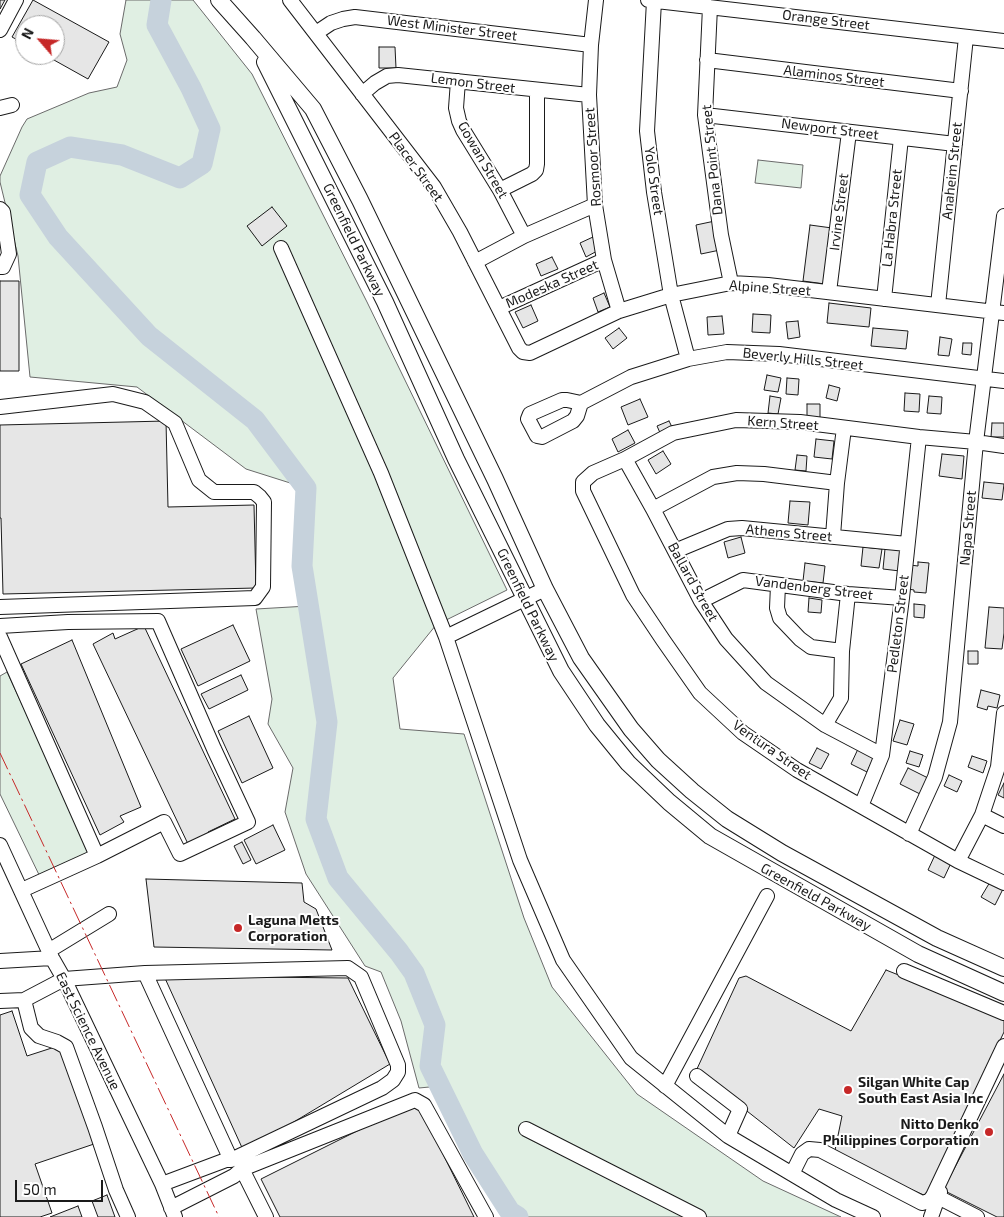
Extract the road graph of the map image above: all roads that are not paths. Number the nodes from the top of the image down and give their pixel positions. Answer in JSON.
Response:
{"nodes":[{"id":1,"x":16,"y":0,"type":"edge"},
{"id":2,"x":219,"y":0,"type":"edge"},
{"id":3,"x":290,"y":0,"type":"edge"},
{"id":4,"x":596,"y":0,"type":"edge"},
{"id":5,"x":651,"y":0,"type":"edge"},
{"id":6,"x":710,"y":7,"type":"junction"},
{"id":7,"x":0,"y":30,"type":"edge"},
{"id":8,"x":316,"y":33,"type":"junction"},
{"id":9,"x":966,"y":37,"type":"junction"},
{"id":10,"x":253,"y":38,"type":"junction"},
{"id":11,"x":1004,"y":42,"type":"edge"},
{"id":12,"x":591,"y":45,"type":"junction"},
{"id":13,"x":707,"y":60,"type":"junction"},
{"id":14,"x":458,"y":81,"type":"junction"},
{"id":15,"x":537,"y":90,"type":"junction"},
{"id":16,"x":961,"y":91,"type":"junction"},
{"id":17,"x":362,"y":94,"type":"junction"},
{"id":18,"x":589,"y":95,"type":"junction"},
{"id":19,"x":705,"y":115,"type":"junction"},
{"id":20,"x":849,"y":132,"type":"junction"},
{"id":21,"x":901,"y":138,"type":"junction"},
{"id":22,"x":955,"y":144,"type":"junction"},
{"id":23,"x":500,"y":190,"type":"junction"},
{"id":24,"x":595,"y":205,"type":"junction"},
{"id":25,"x":0,"y":209,"type":"edge"},
{"id":26,"x":1004,"y":216,"type":"edge"},
{"id":27,"x":524,"y":236,"type":"junction"},
{"id":28,"x":281,"y":248,"type":"dead end"},
{"id":29,"x":604,"y":260,"type":"junction"},
{"id":30,"x":475,"y":262,"type":"junction"},
{"id":31,"x":0,"y":267,"type":"edge"},
{"id":32,"x":730,"y":283,"type":"junction"},
{"id":33,"x":828,"y":292,"type":"junction"},
{"id":34,"x":671,"y":296,"type":"junction"},
{"id":35,"x":884,"y":299,"type":"junction"},
{"id":36,"x":938,"y":304,"type":"junction"},
{"id":37,"x":499,"y":308,"type":"junction"},
{"id":38,"x":619,"y":311,"type":"junction"},
{"id":39,"x":998,"y":312,"type":"edge"},
{"id":40,"x":518,"y":348,"type":"joint"},
{"id":41,"x":688,"y":359,"type":"junction"},
{"id":42,"x":984,"y":378,"type":"junction"},
{"id":43,"x":1004,"y":381,"type":"edge"},
{"id":44,"x":581,"y":403,"type":"dead end"},
{"id":45,"x":0,"y":407,"type":"edge"},
{"id":46,"x":844,"y":428,"type":"junction"},
{"id":47,"x":919,"y":437,"type":"junction"},
{"id":48,"x":976,"y":442,"type":"junction"},
{"id":49,"x":1004,"y":446,"type":"edge"},
{"id":50,"x":625,"y":458,"type":"junction"},
{"id":51,"x":837,"y":483,"type":"junction"},
{"id":52,"x":583,"y":491,"type":"joint"},
{"id":53,"x":653,"y":508,"type":"junction"},
{"id":54,"x":833,"y":536,"type":"junction"},
{"id":55,"x":907,"y":544,"type":"junction"},
{"id":56,"x":675,"y":551,"type":"junction"},
{"id":57,"x":778,"y":585,"type":"junction"},
{"id":58,"x":545,"y":589,"type":"junction"},
{"id":59,"x":848,"y":594,"type":"junction"},
{"id":60,"x":525,"y":598,"type":"junction"},
{"id":61,"x":902,"y":598,"type":"junction"},
{"id":62,"x":701,"y":601,"type":"junction"},
{"id":63,"x":0,"y":607,"type":"edge"},
{"id":64,"x":0,"y":626,"type":"edge"},
{"id":65,"x":446,"y":636,"type":"junction"},
{"id":66,"x":0,"y":637,"type":"edge"},
{"id":67,"x":842,"y":651,"type":"junction"},
{"id":68,"x":5,"y":660,"type":"edge"},
{"id":69,"x":1004,"y":713,"type":"edge"},
{"id":70,"x":825,"y":725,"type":"junction"},
{"id":71,"x":882,"y":755,"type":"junction"},
{"id":72,"x":1001,"y":769,"type":"edge"},
{"id":73,"x":861,"y":806,"type":"junction"},
{"id":74,"x":982,"y":815,"type":"junction"},
{"id":75,"x":1004,"y":826,"type":"edge"},
{"id":76,"x":909,"y":834,"type":"junction"},
{"id":77,"x":0,"y":845,"type":"edge"},
{"id":78,"x":97,"y":856,"type":"junction"},
{"id":79,"x":958,"y":861,"type":"junction"},
{"id":80,"x":1004,"y":883,"type":"edge"},
{"id":81,"x":22,"y":890,"type":"junction"},
{"id":82,"x":767,"y":896,"type":"dead end"},
{"id":83,"x":109,"y":914,"type":"dead end"},
{"id":84,"x":51,"y":954,"type":"junction"},
{"id":85,"x":0,"y":961,"type":"edge"},
{"id":86,"x":1004,"y":968,"type":"edge"},
{"id":87,"x":904,"y":971,"type":"dead end"},
{"id":88,"x":145,"y":973,"type":"junction"},
{"id":89,"x":64,"y":979,"type":"junction"},
{"id":90,"x":1004,"y":993,"type":"edge"},
{"id":91,"x":24,"y":1000,"type":"junction"},
{"id":92,"x":0,"y":1002,"type":"edge"},
{"id":93,"x":1004,"y":1013,"type":"edge"},
{"id":94,"x":1004,"y":1046,"type":"edge"},
{"id":95,"x":1004,"y":1066,"type":"edge"},
{"id":96,"x":697,"y":1076,"type":"dead end"},
{"id":97,"x":665,"y":1086,"type":"junction"},
{"id":98,"x":526,"y":1128,"type":"dead end"},
{"id":99,"x":728,"y":1136,"type":"junction"},
{"id":100,"x":231,"y":1160,"type":"junction"},
{"id":101,"x":242,"y":1169,"type":"junction"},
{"id":102,"x":792,"y":1174,"type":"junction"},
{"id":103,"x":162,"y":1184,"type":"junction"},
{"id":104,"x":938,"y":1197,"type":"junction"},
{"id":105,"x":173,"y":1213,"type":"edge"},
{"id":106,"x":128,"y":1217,"type":"edge"},
{"id":107,"x":266,"y":1217,"type":"edge"},
{"id":108,"x":486,"y":1217,"type":"edge"},
{"id":109,"x":699,"y":1217,"type":"edge"},
{"id":110,"x":873,"y":1217,"type":"edge"},
{"id":111,"x":931,"y":1217,"type":"edge"},
{"id":112,"x":977,"y":1217,"type":"edge"}],
"edges":[{"from":1,"to":7,"type":"street"},
{"from":2,"to":10,"type":"main road","name":"Greenfield Parkway"},
{"from":3,"to":8,"type":"street","name":"Placer Street"},
{"from":4,"to":12,"type":"street","name":"Rosmoor Street"},
{"from":5,"to":6,"type":"street","name":"Orange Street"},
{"from":5,"to":34,"type":"street","name":"Yolo Street"},
{"from":6,"to":9,"type":"street","name":"Orange Street"},
{"from":6,"to":13,"type":"street","name":"Dana Point Street"},
{"from":8,"to":12,"type":"street","name":"West Minister Street"},
{"from":8,"to":17,"type":"street","name":"Placer Street"},
{"from":9,"to":11,"type":"street","name":"Orange Street"},
{"from":9,"to":16,"type":"street","name":"Anaheim Street"},
{"from":10,"to":58,"type":"main road","name":"Greenfield Parkway"},
{"from":10,"to":60,"type":"main road","name":"Greenfield Parkway"},
{"from":12,"to":18,"type":"street","name":"Rosmoor Street"},
{"from":13,"to":16,"type":"street","name":"Alaminos Street"},
{"from":13,"to":19,"type":"street","name":"Dana Point Street"},
{"from":14,"to":15,"type":"street","name":"Lemon Street"},
{"from":14,"to":17,"type":"street","name":"Lemon Street"},
{"from":14,"to":23,"type":"street","name":"Gowan Street"},
{"from":15,"to":18,"type":"street","name":"Lemon Street"},
{"from":15,"to":23,"type":"street"},
{"from":16,"to":22,"type":"street","name":"Anaheim Street"},
{"from":17,"to":30,"type":"street","name":"Placer Street"},
{"from":18,"to":24,"type":"street","name":"Rosmoor Street"},
{"from":19,"to":20,"type":"street","name":"Newport Street"},
{"from":19,"to":32,"type":"street","name":"Dana Point Street"},
{"from":20,"to":21,"type":"street","name":"Newport Street"},
{"from":20,"to":33,"type":"street","name":"Irvine Street"},
{"from":21,"to":22,"type":"street","name":"Newport Street"},
{"from":21,"to":35,"type":"street","name":"La Habra Street"},
{"from":22,"to":36,"type":"street","name":"Anaheim Street"},
{"from":23,"to":27,"type":"street","name":"Gowan Street"},
{"from":24,"to":27,"type":"street"},
{"from":24,"to":29,"type":"street","name":"Rosmoor Street"},
{"from":25,"to":31,"type":"street"},
{"from":26,"to":39,"type":"street","name":"Napa Street"},
{"from":27,"to":30,"type":"street"},
{"from":28,"to":65,"type":"street"},
{"from":29,"to":37,"type":"street","name":"Modeska Street"},
{"from":29,"to":38,"type":"street","name":"Rosmoor Street"},
{"from":30,"to":37,"type":"street","name":"Placer Street"},
{"from":32,"to":33,"type":"street","name":"Alpine Street"},
{"from":32,"to":34,"type":"street","name":"Alpine Street"},
{"from":33,"to":35,"type":"street","name":"Alpine Street"},
{"from":34,"to":38,"type":"street","name":"Alpine Street"},
{"from":34,"to":41,"type":"street","name":"Yolo Street"},
{"from":35,"to":36,"type":"street","name":"Alpine Street"},
{"from":36,"to":39,"type":"street","name":"Alpine Street"},
{"from":37,"to":40,"type":"street","name":"Placer Street"},
{"from":38,"to":40,"type":"street","name":"Alpine Street"},
{"from":39,"to":42,"type":"street","name":"Napa Street"},
{"from":41,"to":42,"type":"street","name":"Beverly Hills Street"},
{"from":41,"to":44,"type":"street","name":"Beverly Hills Street"},
{"from":42,"to":43,"type":"street","name":"Beverly Hills Street"},
{"from":42,"to":48,"type":"street","name":"Napa Street"},
{"from":45,"to":63,"type":"street"},
{"from":46,"to":47,"type":"street","name":"Kern Street"},
{"from":46,"to":50,"type":"street","name":"Kern Street"},
{"from":46,"to":51,"type":"street"},
{"from":47,"to":48,"type":"street","name":"Kern Street"},
{"from":47,"to":55,"type":"street","name":"Pedleton Street"},
{"from":48,"to":49,"type":"street","name":"Kern Street"},
{"from":48,"to":76,"type":"street","name":"Napa Street"},
{"from":50,"to":52,"type":"street","name":"Kern Street"},
{"from":50,"to":53,"type":"street","name":"Ballard Street"},
{"from":51,"to":53,"type":"street"},
{"from":51,"to":54,"type":"street"},
{"from":52,"to":73,"type":"street","name":"Ventura Street"},
{"from":53,"to":56,"type":"street","name":"Ballard Street"},
{"from":54,"to":55,"type":"street","name":"Athens Street"},
{"from":54,"to":56,"type":"street","name":"Athens Street"},
{"from":55,"to":61,"type":"street","name":"Pedleton Street"},
{"from":56,"to":62,"type":"street","name":"Ballard Street"},
{"from":57,"to":59,"type":"street","name":"Vandenberg Street"},
{"from":57,"to":62,"type":"street","name":"Vandenberg Street"},
{"from":57,"to":67,"type":"street"},
{"from":58,"to":60,"type":"street"},
{"from":58,"to":86,"type":"main road","name":"Greenfield Parkway"},
{"from":59,"to":61,"type":"street","name":"Vandenberg Street"},
{"from":59,"to":67,"type":"street"},
{"from":60,"to":65,"type":"street"},
{"from":60,"to":90,"type":"main road","name":"Greenfield Parkway"},
{"from":61,"to":71,"type":"street","name":"Pedleton Street"},
{"from":62,"to":70,"type":"street","name":"Ballard Street"},
{"from":64,"to":78,"type":"street"},
{"from":65,"to":97,"type":"street"},
{"from":66,"to":68,"type":"street"},
{"from":67,"to":70,"type":"street"},
{"from":68,"to":78,"type":"street"},
{"from":69,"to":72,"type":"street"},
{"from":70,"to":71,"type":"street","name":"Ballard Street"},
{"from":71,"to":73,"type":"street","name":"Pedleton Street"},
{"from":72,"to":74,"type":"street"},
{"from":73,"to":76,"type":"street","name":"Ventura Street"},
{"from":74,"to":75,"type":"street"},
{"from":74,"to":79,"type":"street"},
{"from":76,"to":79,"type":"street","name":"Ventura Street"},
{"from":77,"to":81,"type":"street","name":"East Science Avenue"},
{"from":78,"to":81,"type":"street"},
{"from":79,"to":80,"type":"street","name":"Ventura Street"},
{"from":81,"to":84,"type":"street","name":"East Science Avenue"},
{"from":82,"to":97,"type":"street"},
{"from":83,"to":84,"type":"street"},
{"from":84,"to":85,"type":"street"},
{"from":84,"to":89,"type":"street","name":"East Science Avenue"},
{"from":87,"to":93,"type":"street"},
{"from":88,"to":89,"type":"street"},
{"from":88,"to":100,"type":"street"},
{"from":88,"to":100,"type":"street"},
{"from":89,"to":91,"type":"street"},
{"from":89,"to":103,"type":"street","name":"East Science Avenue"},
{"from":91,"to":92,"type":"street"},
{"from":91,"to":106,"type":"street"},
{"from":94,"to":102,"type":"street"},
{"from":95,"to":104,"type":"street"},
{"from":96,"to":99,"type":"street"},
{"from":97,"to":99,"type":"street"},
{"from":98,"to":109,"type":"street"},
{"from":99,"to":102,"type":"street"},
{"from":100,"to":103,"type":"street"},
{"from":101,"to":105,"type":"street"},
{"from":101,"to":107,"type":"street"},
{"from":101,"to":108,"type":"street"},
{"from":102,"to":110,"type":"street"},
{"from":103,"to":105,"type":"street","name":"East Science Avenue"},
{"from":104,"to":111,"type":"street"},
{"from":104,"to":112,"type":"street"}]}
